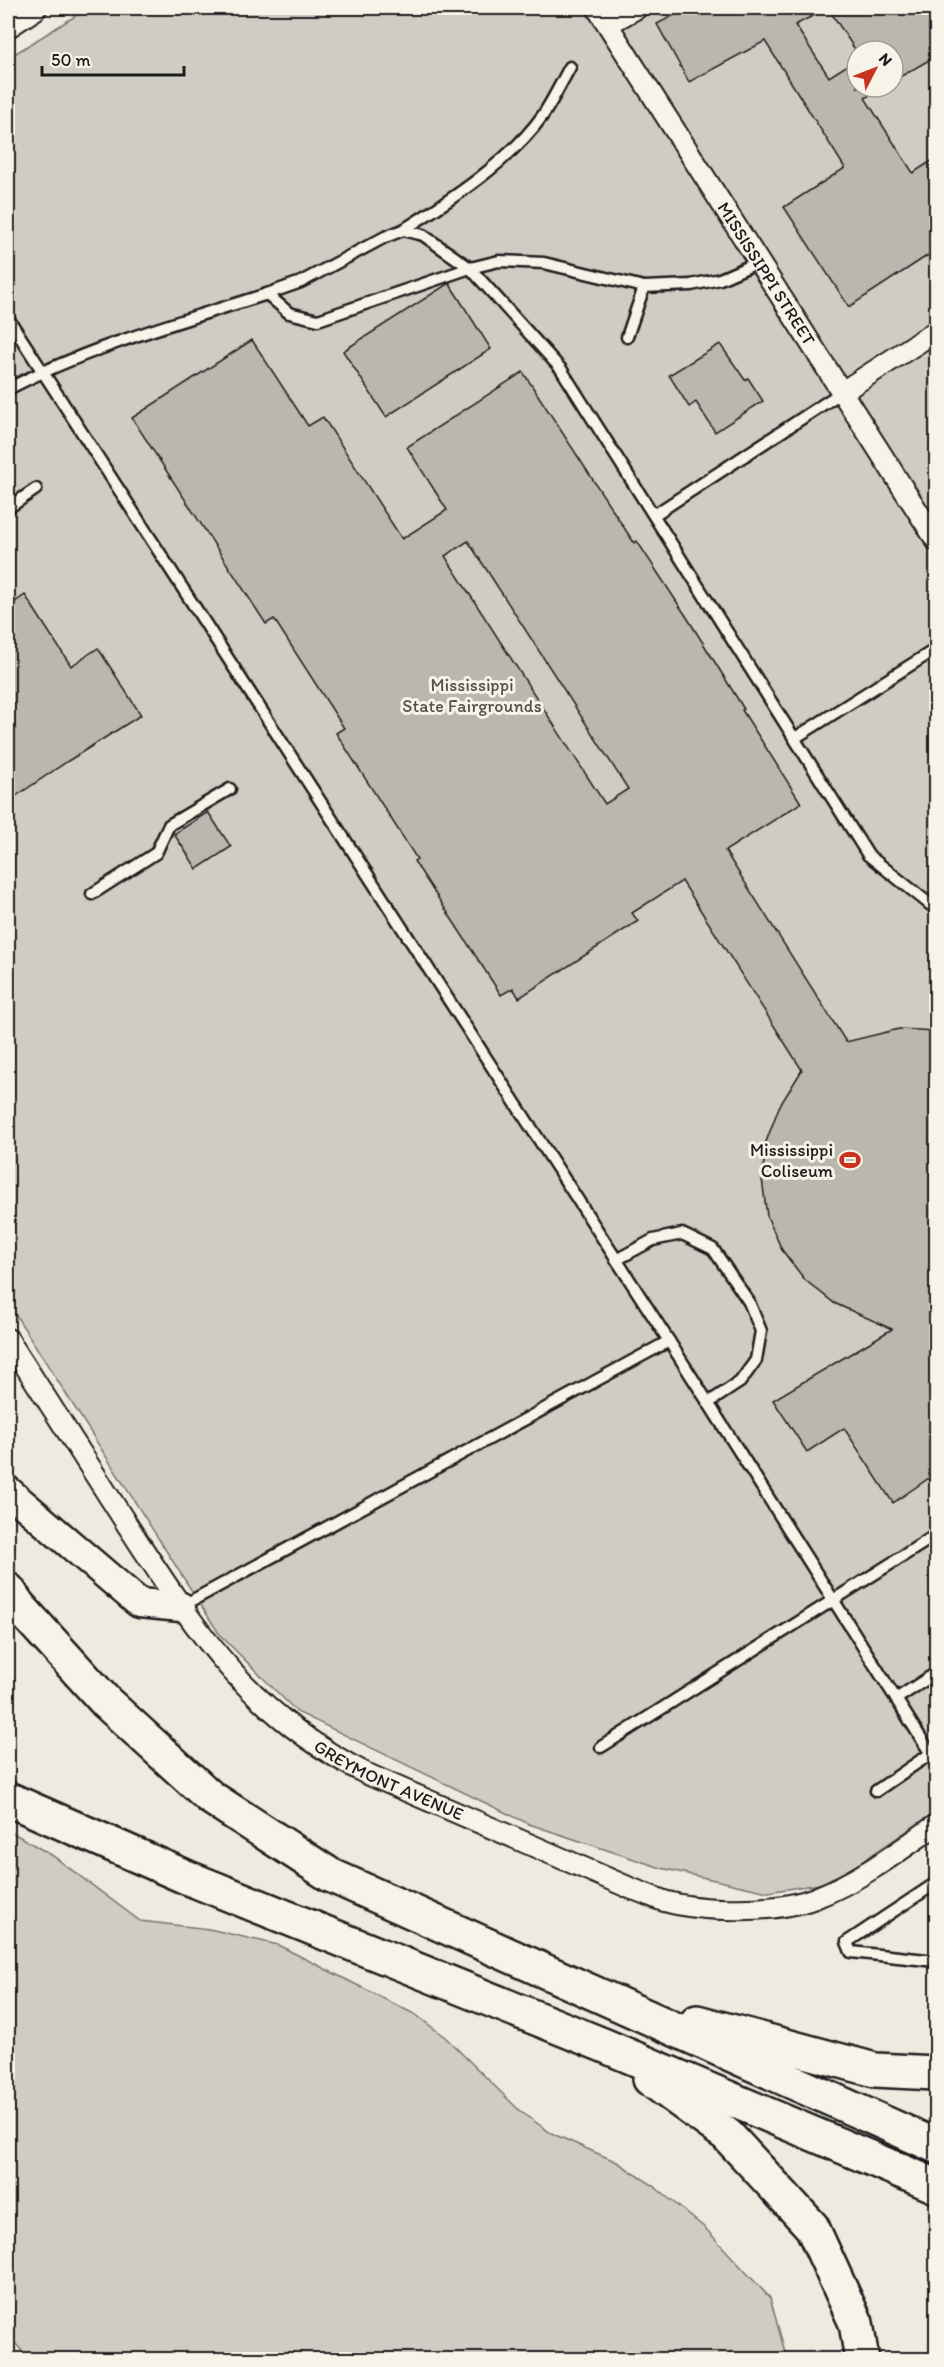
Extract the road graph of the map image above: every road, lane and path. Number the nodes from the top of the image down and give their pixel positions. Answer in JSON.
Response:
{"nodes":[{"id":1,"x":34,"y":8,"type":"edge"},
{"id":2,"x":597,"y":8,"type":"edge"},
{"id":3,"x":637,"y":8,"type":"edge"},
{"id":4,"x":608,"y":24,"type":"junction"},
{"id":5,"x":8,"y":25,"type":"edge"},
{"id":6,"x":570,"y":67,"type":"dead end"},
{"id":7,"x":403,"y":230,"type":"junction"},
{"id":8,"x":759,"y":262,"type":"junction"},
{"id":9,"x":471,"y":268,"type":"junction"},
{"id":10,"x":644,"y":287,"type":"junction"},
{"id":11,"x":267,"y":294,"type":"junction"},
{"id":12,"x":8,"y":318,"type":"edge"},
{"id":13,"x":936,"y":331,"type":"edge"},
{"id":14,"x":627,"y":338,"type":"dead end"},
{"id":15,"x":42,"y":371,"type":"junction"},
{"id":16,"x":8,"y":389,"type":"edge"},
{"id":17,"x":842,"y":392,"type":"junction"},
{"id":18,"x":36,"y":489,"type":"dead end"},
{"id":19,"x":8,"y":508,"type":"edge"},
{"id":20,"x":654,"y":515,"type":"junction"},
{"id":21,"x":936,"y":540,"type":"edge"},
{"id":22,"x":936,"y":649,"type":"edge"},
{"id":23,"x":795,"y":738,"type":"junction"},
{"id":24,"x":230,"y":789,"type":"dead end"},
{"id":25,"x":92,"y":894,"type":"dead end"},
{"id":26,"x":935,"y":908,"type":"edge"},
{"id":27,"x":616,"y":1260,"type":"junction"},
{"id":28,"x":8,"y":1339,"type":"edge"},
{"id":29,"x":669,"y":1341,"type":"junction"},
{"id":30,"x":708,"y":1403,"type":"junction"},
{"id":31,"x":8,"y":1491,"type":"edge"},
{"id":32,"x":936,"y":1535,"type":"edge"},
{"id":33,"x":8,"y":1590,"type":"edge"},
{"id":34,"x":833,"y":1600,"type":"junction"},
{"id":35,"x":181,"y":1607,"type":"junction"},
{"id":36,"x":8,"y":1627,"type":"edge"},
{"id":37,"x":936,"y":1673,"type":"edge"},
{"id":38,"x":896,"y":1699,"type":"junction"},
{"id":39,"x":106,"y":1702,"type":"junction"},
{"id":40,"x":601,"y":1747,"type":"dead end"},
{"id":41,"x":934,"y":1752,"type":"edge"},
{"id":42,"x":876,"y":1791,"type":"dead end"},
{"id":43,"x":8,"y":1799,"type":"edge"},
{"id":44,"x":936,"y":1825,"type":"edge"},
{"id":45,"x":936,"y":1883,"type":"edge"},
{"id":46,"x":936,"y":1961,"type":"edge"},
{"id":47,"x":594,"y":1994,"type":"junction"},
{"id":48,"x":603,"y":2045,"type":"junction"},
{"id":49,"x":936,"y":2073,"type":"edge"},
{"id":50,"x":936,"y":2146,"type":"edge"},
{"id":51,"x":936,"y":2186,"type":"edge"},
{"id":52,"x":862,"y":2360,"type":"edge"}],
"edges":[{"from":1,"to":5,"type":"street"},
{"from":2,"to":4,"type":"street","name":"MISSISSIPPI STREET"},
{"from":3,"to":4,"type":"street"},
{"from":4,"to":8,"type":"street","name":"MISSISSIPPI STREET"},
{"from":6,"to":7,"type":"lane"},
{"from":7,"to":9,"type":"lane"},
{"from":7,"to":11,"type":"lane"},
{"from":8,"to":10,"type":"lane"},
{"from":8,"to":17,"type":"street","name":"MISSISSIPPI STREET"},
{"from":9,"to":10,"type":"lane"},
{"from":9,"to":11,"type":"lane"},
{"from":9,"to":20,"type":"lane"},
{"from":10,"to":14,"type":"lane"},
{"from":11,"to":15,"type":"lane"},
{"from":12,"to":15,"type":"lane"},
{"from":13,"to":17,"type":"street"},
{"from":15,"to":16,"type":"lane"},
{"from":15,"to":27,"type":"lane"},
{"from":17,"to":20,"type":"lane"},
{"from":17,"to":21,"type":"street","name":"MISSISSIPPI STREET"},
{"from":18,"to":19,"type":"lane"},
{"from":20,"to":23,"type":"lane"},
{"from":22,"to":23,"type":"lane"},
{"from":23,"to":26,"type":"lane"},
{"from":24,"to":25,"type":"lane"},
{"from":27,"to":29,"type":"lane"},
{"from":27,"to":30,"type":"lane"},
{"from":28,"to":35,"type":"street","name":"GREYMONT AVENUE"},
{"from":29,"to":30,"type":"lane"},
{"from":29,"to":35,"type":"lane"},
{"from":30,"to":34,"type":"lane"},
{"from":31,"to":35,"type":"main road"},
{"from":32,"to":34,"type":"lane"},
{"from":33,"to":39,"type":"highway"},
{"from":34,"to":38,"type":"lane"},
{"from":34,"to":40,"type":"lane"},
{"from":35,"to":44,"type":"street","name":"GREYMONT AVENUE"},
{"from":36,"to":39,"type":"highway"},
{"from":37,"to":38,"type":"lane"},
{"from":38,"to":41,"type":"lane"},
{"from":39,"to":47,"type":"highway"},
{"from":41,"to":42,"type":"lane"},
{"from":43,"to":48,"type":"highway"},
{"from":45,"to":46,"type":"lane"},
{"from":47,"to":49,"type":"highway"},
{"from":47,"to":50,"type":"highway"},
{"from":48,"to":51,"type":"highway"},
{"from":48,"to":52,"type":"highway"}]}
